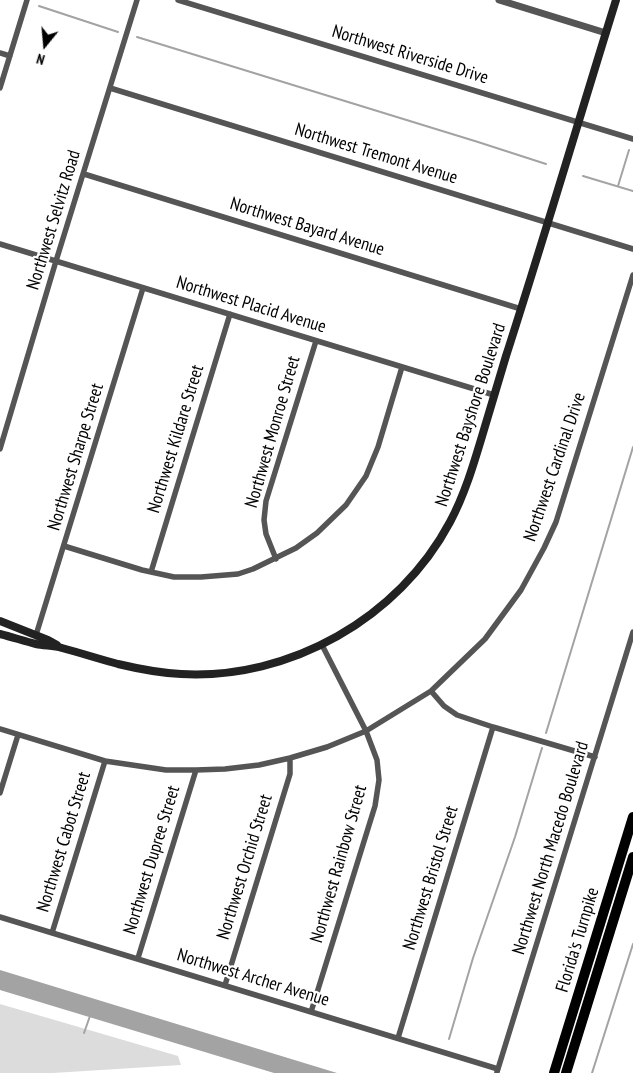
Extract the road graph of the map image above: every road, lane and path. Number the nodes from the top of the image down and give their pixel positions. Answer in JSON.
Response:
{"nodes":[{"id":1,"x":27,"y":0,"type":"edge"},
{"id":2,"x":137,"y":0,"type":"edge"},
{"id":3,"x":178,"y":0,"type":"edge"},
{"id":4,"x":499,"y":0,"type":"edge"},
{"id":5,"x":616,"y":0,"type":"edge"},
{"id":6,"x":606,"y":33,"type":"junction"},
{"id":7,"x":0,"y":53,"type":"edge"},
{"id":8,"x":10,"y":56,"type":"junction"},
{"id":9,"x":0,"y":88,"type":"edge"},
{"id":10,"x":110,"y":88,"type":"junction"},
{"id":11,"x":579,"y":122,"type":"junction"},
{"id":12,"x":633,"y":139,"type":"edge"},
{"id":13,"x":84,"y":174,"type":"junction"},
{"id":14,"x":548,"y":223,"type":"junction"},
{"id":15,"x":0,"y":244,"type":"edge"},
{"id":16,"x":633,"y":250,"type":"edge"},
{"id":17,"x":56,"y":261,"type":"junction"},
{"id":18,"x":633,"y":275,"type":"edge"},
{"id":19,"x":143,"y":288,"type":"junction"},
{"id":20,"x":521,"y":309,"type":"junction"},
{"id":21,"x":230,"y":314,"type":"junction"},
{"id":22,"x":316,"y":341,"type":"junction"},
{"id":23,"x":402,"y":367,"type":"junction"},
{"id":24,"x":494,"y":395,"type":"junction"},
{"id":25,"x":0,"y":449,"type":"edge"},
{"id":26,"x":64,"y":546,"type":"junction"},
{"id":27,"x":276,"y":559,"type":"junction"},
{"id":28,"x":151,"y":572,"type":"junction"},
{"id":29,"x":0,"y":621,"type":"edge"},
{"id":30,"x":633,"y":632,"type":"edge"},
{"id":31,"x":0,"y":634,"type":"edge"},
{"id":32,"x":36,"y":635,"type":"junction"},
{"id":33,"x":322,"y":645,"type":"junction"},
{"id":34,"x":58,"y":647,"type":"junction"},
{"id":35,"x":431,"y":691,"type":"junction"},
{"id":36,"x":493,"y":727,"type":"junction"},
{"id":37,"x":0,"y":729,"type":"edge"},
{"id":38,"x":366,"y":731,"type":"junction"},
{"id":39,"x":18,"y":735,"type":"junction"},
{"id":40,"x":595,"y":757,"type":"junction"},
{"id":41,"x":290,"y":758,"type":"junction"},
{"id":42,"x":105,"y":761,"type":"junction"},
{"id":43,"x":196,"y":770,"type":"junction"},
{"id":44,"x":0,"y":793,"type":"edge"},
{"id":45,"x":633,"y":817,"type":"edge"},
{"id":46,"x":633,"y":857,"type":"edge"},
{"id":47,"x":0,"y":917,"type":"edge"},
{"id":48,"x":52,"y":933,"type":"junction"},
{"id":49,"x":138,"y":958,"type":"junction"},
{"id":50,"x":225,"y":985,"type":"junction"},
{"id":51,"x":311,"y":1012,"type":"junction"},
{"id":52,"x":398,"y":1038,"type":"junction"},
{"id":53,"x":497,"y":1071,"type":"edge"},
{"id":54,"x":554,"y":1073,"type":"edge"},
{"id":55,"x":566,"y":1073,"type":"edge"}],
"edges":[{"from":1,"to":8,"type":"street"},
{"from":2,"to":10,"type":"street","name":"Northwest Selvitz Road"},
{"from":3,"to":11,"type":"street","name":"Northwest Riverside Drive"},
{"from":4,"to":6,"type":"street"},
{"from":5,"to":6,"type":"main road","name":"Northwest Bayshore Boulevard"},
{"from":6,"to":11,"type":"main road","name":"Northwest Bayshore Boulevard"},
{"from":7,"to":8,"type":"street"},
{"from":8,"to":9,"type":"street"},
{"from":10,"to":13,"type":"street","name":"Northwest Selvitz Road"},
{"from":10,"to":14,"type":"street","name":"Northwest Tremont Avenue"},
{"from":11,"to":12,"type":"street","name":"Northwest Riverside Drive"},
{"from":11,"to":14,"type":"main road","name":"Northwest Bayshore Boulevard"},
{"from":13,"to":17,"type":"street","name":"Northwest Selvitz Road"},
{"from":13,"to":20,"type":"street","name":"Northwest Bayard Avenue"},
{"from":14,"to":16,"type":"street","name":"Northwest Tremont Avenue"},
{"from":14,"to":20,"type":"main road","name":"Northwest Bayshore Boulevard"},
{"from":15,"to":17,"type":"street","name":"Northwest Placid Avenue"},
{"from":17,"to":19,"type":"street","name":"Northwest Placid Avenue"},
{"from":17,"to":25,"type":"street","name":"Northwest Selvitz Road"},
{"from":18,"to":35,"type":"street","name":"Northwest Cardinal Drive"},
{"from":19,"to":21,"type":"street","name":"Northwest Placid Avenue"},
{"from":19,"to":26,"type":"street","name":"Northwest Sharpe Street"},
{"from":20,"to":24,"type":"main road","name":"Northwest Bayshore Boulevard"},
{"from":21,"to":22,"type":"street","name":"Northwest Placid Avenue"},
{"from":21,"to":28,"type":"street","name":"Northwest Kildare Street"},
{"from":22,"to":23,"type":"street","name":"Northwest Placid Avenue"},
{"from":22,"to":27,"type":"street","name":"Northwest Monroe Street"},
{"from":23,"to":24,"type":"street","name":"Northwest Placid Avenue"},
{"from":23,"to":27,"type":"street"},
{"from":24,"to":33,"type":"main road","name":"Northwest Bayshore Boulevard"},
{"from":26,"to":28,"type":"street"},
{"from":26,"to":32,"type":"street","name":"Northwest Sharpe Street"},
{"from":27,"to":28,"type":"street"},
{"from":29,"to":32,"type":"main road","name":"Northwest Bayshore Boulevard"},
{"from":30,"to":40,"type":"street","name":"Northwest North Macedo Boulevard"},
{"from":31,"to":34,"type":"main road","name":"Northwest Bayshore Boulevard"},
{"from":32,"to":34,"type":"main road","name":"Northwest Bayshore Boulevard"},
{"from":33,"to":34,"type":"main road","name":"Northwest Bayshore Boulevard"},
{"from":33,"to":38,"type":"street","name":"Northwest Rainbow Street"},
{"from":35,"to":36,"type":"street"},
{"from":35,"to":38,"type":"street","name":"Northwest Cardinal Drive"},
{"from":36,"to":40,"type":"street"},
{"from":36,"to":52,"type":"street","name":"Northwest Bristol Street"},
{"from":37,"to":39,"type":"street","name":"Northwest Cardinal Drive"},
{"from":38,"to":41,"type":"street","name":"Northwest Cardinal Drive"},
{"from":38,"to":51,"type":"street","name":"Northwest Rainbow Street"},
{"from":39,"to":42,"type":"street","name":"Northwest Cardinal Drive"},
{"from":39,"to":44,"type":"street"},
{"from":40,"to":53,"type":"street","name":"Northwest North Macedo Boulevard"},
{"from":41,"to":43,"type":"street","name":"Northwest Cardinal Drive"},
{"from":41,"to":50,"type":"street","name":"Northwest Orchid Street"},
{"from":42,"to":43,"type":"street","name":"Northwest Cardinal Drive"},
{"from":42,"to":48,"type":"street","name":"Northwest Cabot Street"},
{"from":43,"to":49,"type":"street","name":"Northwest Dupree Street"},
{"from":45,"to":54,"type":"highway","name":"Florida's Turnpike"},
{"from":46,"to":55,"type":"highway","name":"Florida's Turnpike"},
{"from":47,"to":48,"type":"street","name":"Northwest Archer Avenue"},
{"from":48,"to":49,"type":"street","name":"Northwest Archer Avenue"},
{"from":49,"to":50,"type":"street","name":"Northwest Archer Avenue"},
{"from":50,"to":51,"type":"street","name":"Northwest Archer Avenue"},
{"from":51,"to":52,"type":"street","name":"Northwest Archer Avenue"},
{"from":52,"to":53,"type":"street","name":"Northwest Archer Avenue"}]}
